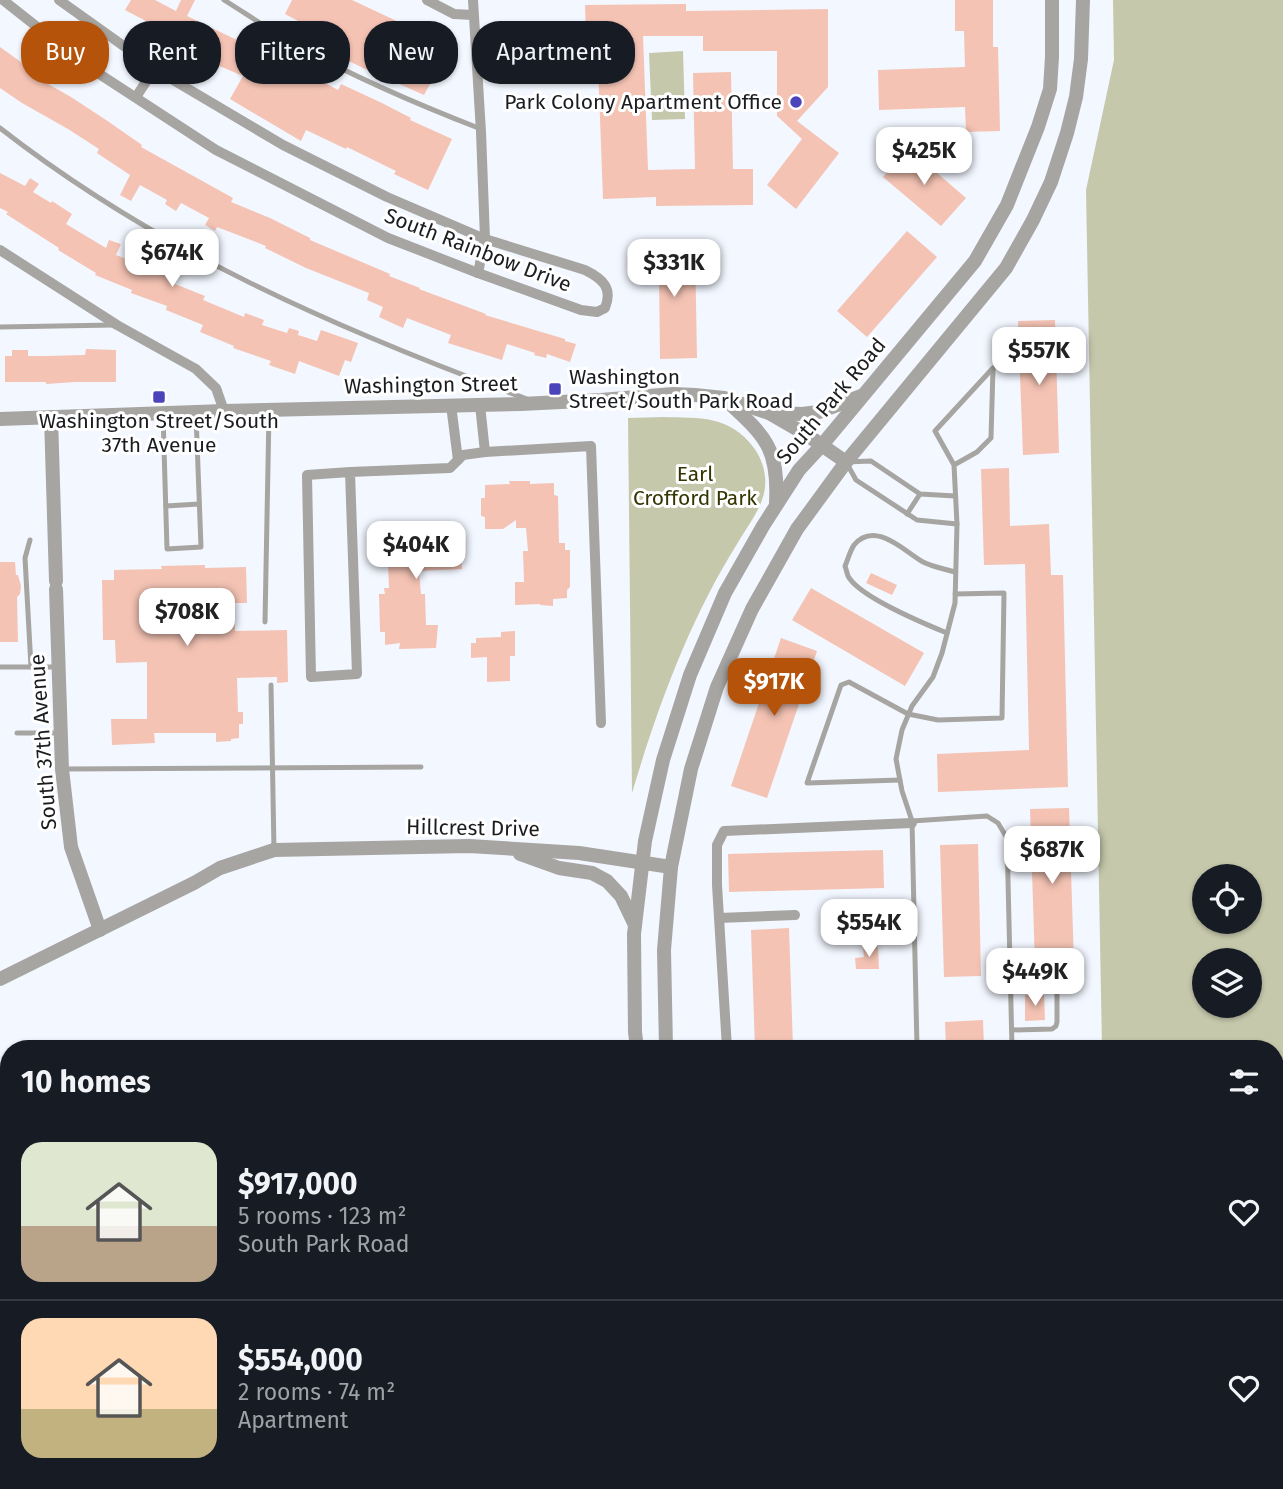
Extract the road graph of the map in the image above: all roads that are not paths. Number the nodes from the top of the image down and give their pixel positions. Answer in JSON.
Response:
{"nodes":[{"id":1,"x":3,"y":0,"type":"edge"},
{"id":2,"x":59,"y":0,"type":"edge"},
{"id":3,"x":224,"y":0,"type":"edge"},
{"id":4,"x":427,"y":0,"type":"edge"},
{"id":5,"x":472,"y":0,"type":"edge"},
{"id":6,"x":1052,"y":0,"type":"edge"},
{"id":7,"x":1083,"y":0,"type":"edge"},
{"id":8,"x":473,"y":15,"type":"junction"},
{"id":9,"x":123,"y":45,"type":"edge"},
{"id":10,"x":145,"y":84,"type":"edge"},
{"id":11,"x":182,"y":84,"type":"edge"},
{"id":12,"x":136,"y":97,"type":"junction"},
{"id":13,"x":0,"y":128,"type":"edge"},
{"id":14,"x":481,"y":129,"type":"junction"},
{"id":15,"x":485,"y":239,"type":"junction"},
{"id":16,"x":0,"y":250,"type":"edge"},
{"id":17,"x":478,"y":274,"type":"junction"},
{"id":18,"x":117,"y":325,"type":"junction"},
{"id":19,"x":0,"y":327,"type":"edge"},
{"id":20,"x":863,"y":396,"type":"junction"},
{"id":21,"x":724,"y":398,"type":"junction"},
{"id":22,"x":537,"y":403,"type":"junction"},
{"id":23,"x":451,"y":405,"type":"junction"},
{"id":24,"x":480,"y":405,"type":"junction"},
{"id":25,"x":269,"y":410,"type":"junction"},
{"id":26,"x":223,"y":411,"type":"junction"},
{"id":27,"x":196,"y":412,"type":"junction"},
{"id":28,"x":163,"y":413,"type":"junction"},
{"id":29,"x":769,"y":413,"type":"junction"},
{"id":30,"x":51,"y":417,"type":"junction"},
{"id":31,"x":0,"y":419,"type":"edge"},
{"id":32,"x":822,"y":445,"type":"junction"},
{"id":33,"x":485,"y":453,"type":"junction"},
{"id":34,"x":458,"y":460,"type":"junction"},
{"id":35,"x":846,"y":462,"type":"junction"},
{"id":36,"x":954,"y":465,"type":"junction"},
{"id":37,"x":350,"y":472,"type":"junction"},
{"id":38,"x":920,"y":494,"type":"junction"},
{"id":39,"x":955,"y":496,"type":"junction"},
{"id":40,"x":199,"y":504,"type":"junction"},
{"id":41,"x":166,"y":506,"type":"junction"},
{"id":42,"x":776,"y":507,"type":"junction"},
{"id":43,"x":907,"y":514,"type":"junction"},
{"id":44,"x":957,"y":524,"type":"junction"},
{"id":45,"x":30,"y":540,"type":"dead end"},
{"id":46,"x":956,"y":572,"type":"junction"},
{"id":47,"x":955,"y":594,"type":"junction"},
{"id":48,"x":265,"y":622,"type":"dead end"},
{"id":49,"x":947,"y":633,"type":"junction"},
{"id":50,"x":0,"y":667,"type":"edge"},
{"id":51,"x":31,"y":667,"type":"junction"},
{"id":52,"x":59,"y":667,"type":"junction"},
{"id":53,"x":271,"y":685,"type":"dead end"},
{"id":54,"x":908,"y":714,"type":"junction"},
{"id":55,"x":601,"y":723,"type":"dead end"},
{"id":56,"x":17,"y":733,"type":"dead end"},
{"id":57,"x":61,"y":733,"type":"junction"},
{"id":58,"x":273,"y":767,"type":"junction"},
{"id":59,"x":421,"y":767,"type":"dead end"},
{"id":60,"x":62,"y":769,"type":"junction"},
{"id":61,"x":900,"y":780,"type":"junction"},
{"id":62,"x":912,"y":822,"type":"junction"},
{"id":63,"x":502,"y":848,"type":"junction"},
{"id":64,"x":274,"y":850,"type":"junction"},
{"id":65,"x":643,"y":863,"type":"junction"},
{"id":66,"x":671,"y":867,"type":"junction"},
{"id":67,"x":794,"y":915,"type":"dead end"},
{"id":68,"x":719,"y":918,"type":"junction"},
{"id":69,"x":635,"y":925,"type":"junction"},
{"id":70,"x":100,"y":930,"type":"junction"},
{"id":71,"x":0,"y":979,"type":"edge"},
{"id":72,"x":1011,"y":989,"type":"junction"},
{"id":73,"x":1012,"y":1030,"type":"junction"},
{"id":74,"x":636,"y":1040,"type":"edge"},
{"id":75,"x":666,"y":1040,"type":"edge"},
{"id":76,"x":727,"y":1040,"type":"edge"},
{"id":77,"x":917,"y":1040,"type":"edge"},
{"id":78,"x":1012,"y":1040,"type":"edge"}],
"edges":[{"from":1,"to":12,"type":"street","name":"South Rainbow Drive"},
{"from":2,"to":9,"type":"street","name":"South Rainbow Drive"},
{"from":3,"to":14,"type":"lane"},
{"from":4,"to":8,"type":"street"},
{"from":5,"to":8,"type":"street"},
{"from":6,"to":20,"type":"street","name":"South Park Road"},
{"from":7,"to":35,"type":"street"},
{"from":8,"to":14,"type":"street"},
{"from":10,"to":12,"type":"street"},
{"from":11,"to":15,"type":"street","name":"South Rainbow Drive"},
{"from":12,"to":17,"type":"street","name":"South Rainbow Drive"},
{"from":13,"to":22,"type":"lane"},
{"from":14,"to":15,"type":"street"},
{"from":15,"to":17,"type":"street"},
{"from":15,"to":17,"type":"street","name":"South Rainbow Drive"},
{"from":16,"to":18,"type":"street"},
{"from":18,"to":19,"type":"lane"},
{"from":18,"to":26,"type":"street"},
{"from":20,"to":29,"type":"street"},
{"from":20,"to":32,"type":"street","name":"South Park Road"},
{"from":21,"to":22,"type":"street","name":"Washington Street"},
{"from":21,"to":29,"type":"street","name":"Washington Street"},
{"from":21,"to":42,"type":"street"},
{"from":22,"to":24,"type":"street","name":"Washington Street"},
{"from":23,"to":24,"type":"street","name":"Washington Street"},
{"from":23,"to":25,"type":"street","name":"Washington Street"},
{"from":23,"to":34,"type":"street"},
{"from":24,"to":33,"type":"street"},
{"from":25,"to":26,"type":"street","name":"Washington Street"},
{"from":25,"to":48,"type":"lane"},
{"from":26,"to":27,"type":"street","name":"Washington Street"},
{"from":27,"to":28,"type":"street","name":"Washington Street"},
{"from":27,"to":40,"type":"lane"},
{"from":28,"to":30,"type":"street","name":"Washington Street"},
{"from":28,"to":41,"type":"lane"},
{"from":29,"to":32,"type":"street","name":"Washington Street"},
{"from":30,"to":31,"type":"street","name":"Washington Street"},
{"from":30,"to":52,"type":"street","name":"South 37th Avenue"},
{"from":32,"to":35,"type":"street","name":"Washington Street"},
{"from":32,"to":42,"type":"street","name":"South Park Road"},
{"from":33,"to":34,"type":"street"},
{"from":33,"to":55,"type":"street"},
{"from":34,"to":37,"type":"street"},
{"from":35,"to":38,"type":"lane"},
{"from":35,"to":43,"type":"lane"},
{"from":35,"to":66,"type":"street"},
{"from":36,"to":36,"type":"lane"},
{"from":36,"to":39,"type":"lane"},
{"from":37,"to":37,"type":"street"},
{"from":38,"to":39,"type":"lane"},
{"from":38,"to":43,"type":"lane"},
{"from":39,"to":44,"type":"lane"},
{"from":40,"to":41,"type":"lane"},
{"from":40,"to":41,"type":"lane"},
{"from":42,"to":65,"type":"street","name":"South Park Road"},
{"from":43,"to":44,"type":"lane"},
{"from":44,"to":46,"type":"lane"},
{"from":45,"to":51,"type":"lane"},
{"from":46,"to":47,"type":"lane"},
{"from":46,"to":49,"type":"lane"},
{"from":47,"to":49,"type":"lane"},
{"from":47,"to":54,"type":"lane"},
{"from":49,"to":54,"type":"lane"},
{"from":50,"to":51,"type":"lane"},
{"from":51,"to":52,"type":"lane"},
{"from":52,"to":57,"type":"street","name":"South 37th Avenue"},
{"from":53,"to":58,"type":"lane"},
{"from":54,"to":61,"type":"lane"},
{"from":54,"to":61,"type":"lane"},
{"from":56,"to":57,"type":"lane"},
{"from":57,"to":60,"type":"street","name":"South 37th Avenue"},
{"from":58,"to":59,"type":"lane"},
{"from":58,"to":60,"type":"lane"},
{"from":58,"to":64,"type":"lane"},
{"from":60,"to":70,"type":"street","name":"South 37th Avenue"},
{"from":61,"to":62,"type":"lane"},
{"from":62,"to":68,"type":"street"},
{"from":62,"to":72,"type":"lane"},
{"from":62,"to":77,"type":"lane"},
{"from":63,"to":64,"type":"street","name":"Hillcrest Drive"},
{"from":63,"to":65,"type":"street","name":"Hillcrest Drive"},
{"from":63,"to":69,"type":"street"},
{"from":64,"to":70,"type":"street","name":"Hillcrest Drive"},
{"from":65,"to":66,"type":"street","name":"Hillcrest Drive"},
{"from":65,"to":69,"type":"street","name":"South Park Road"},
{"from":66,"to":75,"type":"street"},
{"from":67,"to":68,"type":"street"},
{"from":68,"to":76,"type":"street"},
{"from":69,"to":74,"type":"street","name":"South Park Road"},
{"from":70,"to":71,"type":"street"},
{"from":72,"to":73,"type":"lane"},
{"from":72,"to":73,"type":"lane"},
{"from":73,"to":78,"type":"lane"}]}
